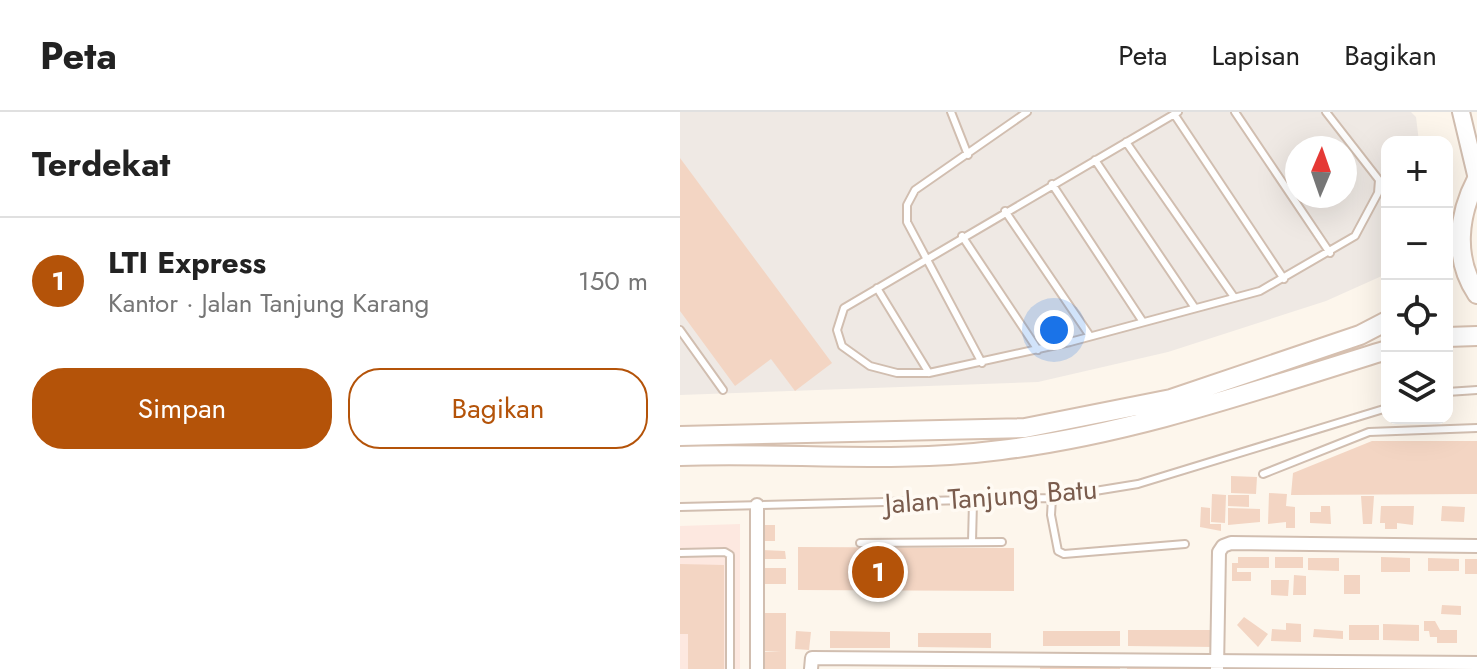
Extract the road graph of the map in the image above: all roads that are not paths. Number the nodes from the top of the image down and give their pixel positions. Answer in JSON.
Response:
{"nodes":[{"id":1,"x":951,"y":112,"type":"edge"},
{"id":2,"x":1027,"y":112,"type":"edge"},
{"id":3,"x":1235,"y":112,"type":"edge"},
{"id":4,"x":1326,"y":112,"type":"edge"},
{"id":5,"x":1461,"y":112,"type":"edge"},
{"id":6,"x":1176,"y":113,"type":"edge"},
{"id":7,"x":1126,"y":142,"type":"junction"},
{"id":8,"x":968,"y":155,"type":"junction"},
{"id":9,"x":1095,"y":160,"type":"junction"},
{"id":10,"x":1477,"y":179,"type":"edge"},
{"id":11,"x":1052,"y":184,"type":"junction"},
{"id":12,"x":1005,"y":211,"type":"junction"},
{"id":13,"x":1461,"y":229,"type":"junction"},
{"id":14,"x":962,"y":236,"type":"junction"},
{"id":15,"x":1453,"y":242,"type":"edge"},
{"id":16,"x":1330,"y":253,"type":"junction"},
{"id":17,"x":928,"y":256,"type":"junction"},
{"id":18,"x":1284,"y":279,"type":"junction"},
{"id":19,"x":877,"y":288,"type":"junction"},
{"id":20,"x":1477,"y":294,"type":"edge"},
{"id":21,"x":1234,"y":297,"type":"junction"},
{"id":22,"x":1195,"y":308,"type":"junction"},
{"id":23,"x":1143,"y":322,"type":"junction"},
{"id":24,"x":1381,"y":324,"type":"edge"},
{"id":25,"x":680,"y":330,"type":"edge"},
{"id":26,"x":1090,"y":336,"type":"junction"},
{"id":27,"x":1477,"y":336,"type":"edge"},
{"id":28,"x":1453,"y":337,"type":"edge"},
{"id":29,"x":1038,"y":350,"type":"junction"},
{"id":30,"x":1381,"y":352,"type":"edge"},
{"id":31,"x":982,"y":363,"type":"junction"},
{"id":32,"x":929,"y":373,"type":"junction"},
{"id":33,"x":723,"y":390,"type":"dead end"},
{"id":34,"x":1477,"y":390,"type":"edge"},
{"id":35,"x":1453,"y":392,"type":"edge"},
{"id":36,"x":1381,"y":410,"type":"edge"},
{"id":37,"x":1405,"y":424,"type":"edge"},
{"id":38,"x":1405,"y":428,"type":"junction"},
{"id":39,"x":1477,"y":428,"type":"edge"},
{"id":40,"x":680,"y":436,"type":"edge"},
{"id":41,"x":680,"y":456,"type":"edge"},
{"id":42,"x":1263,"y":474,"type":"dead end"},
{"id":43,"x":1052,"y":498,"type":"junction"},
{"id":44,"x":973,"y":502,"type":"junction"},
{"id":45,"x":757,"y":505,"type":"junction"},
{"id":46,"x":680,"y":507,"type":"edge"},
{"id":47,"x":972,"y":542,"type":"junction"},
{"id":48,"x":1002,"y":542,"type":"dead end"},
{"id":49,"x":860,"y":543,"type":"dead end"},
{"id":50,"x":1185,"y":544,"type":"dead end"},
{"id":51,"x":1477,"y":546,"type":"edge"},
{"id":52,"x":680,"y":553,"type":"edge"},
{"id":53,"x":1477,"y":663,"type":"edge"},
{"id":54,"x":1305,"y":665,"type":"edge"},
{"id":55,"x":1381,"y":665,"type":"edge"},
{"id":56,"x":998,"y":666,"type":"edge"},
{"id":57,"x":1217,"y":666,"type":"edge"},
{"id":58,"x":1458,"y":666,"type":"edge"},
{"id":59,"x":730,"y":669,"type":"edge"},
{"id":60,"x":757,"y":669,"type":"edge"},
{"id":61,"x":811,"y":669,"type":"edge"}],
"edges":[{"from":1,"to":8,"type":"lane"},
{"from":2,"to":8,"type":"lane"},
{"from":3,"to":16,"type":"lane"},
{"from":4,"to":16,"type":"lane"},
{"from":5,"to":10,"type":"street"},
{"from":6,"to":7,"type":"lane"},
{"from":6,"to":18,"type":"lane"},
{"from":7,"to":9,"type":"lane"},
{"from":7,"to":21,"type":"lane"},
{"from":8,"to":17,"type":"lane"},
{"from":9,"to":11,"type":"lane"},
{"from":9,"to":22,"type":"lane"},
{"from":10,"to":13,"type":"main road"},
{"from":11,"to":12,"type":"lane"},
{"from":11,"to":23,"type":"lane"},
{"from":12,"to":14,"type":"lane"},
{"from":12,"to":26,"type":"lane"},
{"from":13,"to":15,"type":"main road"},
{"from":13,"to":20,"type":"main road"},
{"from":14,"to":17,"type":"lane"},
{"from":14,"to":29,"type":"lane"},
{"from":16,"to":18,"type":"lane"},
{"from":17,"to":19,"type":"lane"},
{"from":17,"to":31,"type":"lane"},
{"from":18,"to":21,"type":"lane"},
{"from":19,"to":32,"type":"lane"},
{"from":19,"to":32,"type":"lane"},
{"from":21,"to":22,"type":"lane"},
{"from":22,"to":23,"type":"lane"},
{"from":23,"to":26,"type":"lane"},
{"from":24,"to":40,"type":"main road"},
{"from":25,"to":33,"type":"lane"},
{"from":26,"to":29,"type":"lane"},
{"from":27,"to":28,"type":"main road"},
{"from":29,"to":31,"type":"lane"},
{"from":30,"to":41,"type":"main road"},
{"from":31,"to":32,"type":"lane"},
{"from":34,"to":35,"type":"lane"},
{"from":36,"to":43,"type":"lane","name":"Jalan Tanjung Batu"},
{"from":37,"to":38,"type":"lane"},
{"from":38,"to":39,"type":"lane"},
{"from":38,"to":42,"type":"lane"},
{"from":43,"to":44,"type":"lane","name":"Jalan Tanjung Batu"},
{"from":43,"to":50,"type":"lane"},
{"from":44,"to":45,"type":"lane","name":"Jalan Tanjung Batu"},
{"from":44,"to":47,"type":"lane"},
{"from":45,"to":46,"type":"lane","name":"Jalan Tanjung Batu"},
{"from":45,"to":60,"type":"street"},
{"from":47,"to":48,"type":"lane"},
{"from":47,"to":49,"type":"lane"},
{"from":51,"to":57,"type":"street"},
{"from":52,"to":59,"type":"lane"},
{"from":53,"to":58,"type":"street"},
{"from":54,"to":55,"type":"street"},
{"from":54,"to":57,"type":"street"},
{"from":55,"to":58,"type":"street"},
{"from":56,"to":57,"type":"street"},
{"from":56,"to":61,"type":"street"}]}
